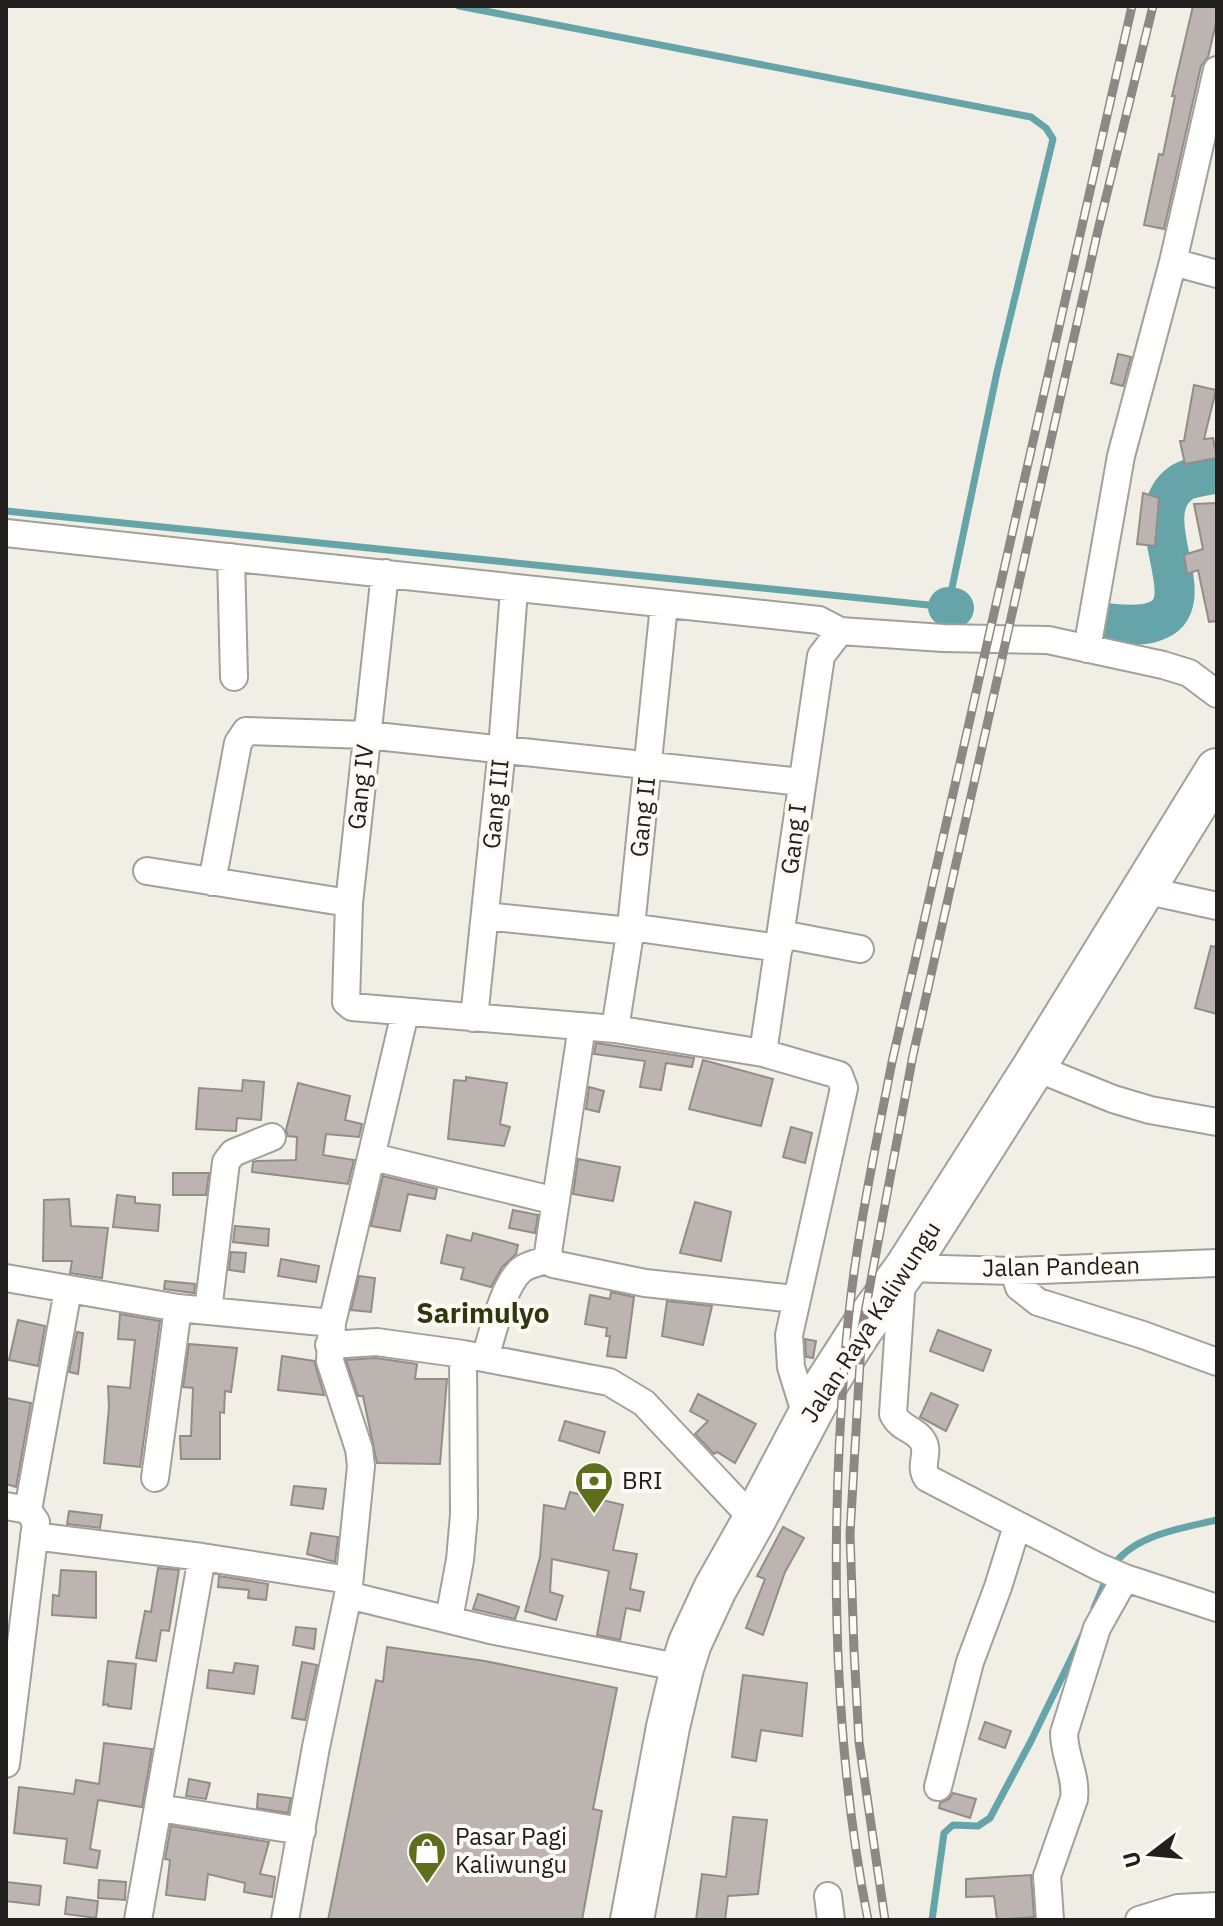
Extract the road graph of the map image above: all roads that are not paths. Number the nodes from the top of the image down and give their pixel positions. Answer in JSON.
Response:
{"nodes":[{"id":1,"x":1217,"y":70,"type":"edge"},
{"id":2,"x":1173,"y":262,"type":"junction"},
{"id":3,"x":1217,"y":274,"type":"edge"},
{"id":4,"x":6,"y":533,"type":"edge"},
{"id":5,"x":231,"y":557,"type":"junction"},
{"id":6,"x":385,"y":573,"type":"junction"},
{"id":7,"x":514,"y":590,"type":"junction"},
{"id":8,"x":664,"y":605,"type":"junction"},
{"id":9,"x":840,"y":631,"type":"junction"},
{"id":10,"x":1087,"y":649,"type":"junction"},
{"id":11,"x":234,"y":677,"type":"dead end"},
{"id":12,"x":1217,"y":694,"type":"edge"},
{"id":13,"x":367,"y":735,"type":"junction"},
{"id":14,"x":502,"y":749,"type":"junction"},
{"id":15,"x":648,"y":764,"type":"junction"},
{"id":16,"x":1217,"y":770,"type":"edge"},
{"id":17,"x":801,"y":782,"type":"junction"},
{"id":18,"x":147,"y":871,"type":"dead end"},
{"id":19,"x":212,"y":882,"type":"junction"},
{"id":20,"x":1144,"y":890,"type":"junction"},
{"id":21,"x":349,"y":903,"type":"junction"},
{"id":22,"x":1217,"y":906,"type":"edge"},
{"id":23,"x":485,"y":916,"type":"junction"},
{"id":24,"x":631,"y":929,"type":"junction"},
{"id":25,"x":780,"y":941,"type":"junction"},
{"id":26,"x":860,"y":949,"type":"dead end"},
{"id":27,"x":405,"y":1013,"type":"junction"},
{"id":28,"x":474,"y":1018,"type":"junction"},
{"id":29,"x":582,"y":1026,"type":"junction"},
{"id":30,"x":615,"y":1029,"type":"junction"},
{"id":31,"x":763,"y":1053,"type":"junction"},
{"id":32,"x":1034,"y":1067,"type":"junction"},
{"id":33,"x":1217,"y":1122,"type":"edge"},
{"id":34,"x":272,"y":1137,"type":"dead end"},
{"id":35,"x":373,"y":1157,"type":"junction"},
{"id":36,"x":556,"y":1201,"type":"junction"},
{"id":37,"x":550,"y":1259,"type":"junction"},
{"id":38,"x":1217,"y":1263,"type":"edge"},
{"id":39,"x":904,"y":1270,"type":"junction"},
{"id":40,"x":1014,"y":1271,"type":"junction"},
{"id":41,"x":7,"y":1283,"type":"edge"},
{"id":42,"x":68,"y":1290,"type":"junction"},
{"id":43,"x":795,"y":1299,"type":"junction"},
{"id":44,"x":178,"y":1308,"type":"junction"},
{"id":45,"x":208,"y":1311,"type":"junction"},
{"id":46,"x":331,"y":1335,"type":"junction"},
{"id":47,"x":474,"y":1356,"type":"junction"},
{"id":48,"x":1217,"y":1362,"type":"edge"},
{"id":49,"x":807,"y":1419,"type":"junction"},
{"id":50,"x":155,"y":1478,"type":"dead end"},
{"id":51,"x":17,"y":1508,"type":"edge"},
{"id":52,"x":754,"y":1520,"type":"junction"},
{"id":53,"x":1017,"y":1526,"type":"junction"},
{"id":54,"x":34,"y":1536,"type":"junction"},
{"id":55,"x":202,"y":1557,"type":"junction"},
{"id":56,"x":1112,"y":1573,"type":"junction"},
{"id":57,"x":349,"y":1587,"type":"junction"},
{"id":58,"x":1217,"y":1608,"type":"edge"},
{"id":59,"x":449,"y":1619,"type":"junction"},
{"id":60,"x":682,"y":1668,"type":"junction"},
{"id":61,"x":6,"y":1764,"type":"edge"},
{"id":62,"x":938,"y":1787,"type":"dead end"},
{"id":63,"x":159,"y":1808,"type":"junction"},
{"id":64,"x":302,"y":1831,"type":"junction"},
{"id":65,"x":1217,"y":1906,"type":"edge"},
{"id":66,"x":138,"y":1920,"type":"edge"},
{"id":67,"x":285,"y":1920,"type":"edge"},
{"id":68,"x":632,"y":1920,"type":"edge"},
{"id":69,"x":1050,"y":1920,"type":"edge"},
{"id":70,"x":1139,"y":1920,"type":"edge"}],
"edges":[{"from":1,"to":2,"type":"street"},
{"from":2,"to":3,"type":"street"},
{"from":2,"to":10,"type":"street"},
{"from":4,"to":5,"type":"street"},
{"from":5,"to":6,"type":"street"},
{"from":5,"to":11,"type":"street"},
{"from":6,"to":7,"type":"street"},
{"from":6,"to":13,"type":"street","name":"Gang IV"},
{"from":7,"to":8,"type":"street"},
{"from":7,"to":14,"type":"street","name":"Gang III"},
{"from":8,"to":9,"type":"street"},
{"from":8,"to":15,"type":"street","name":"Gang II"},
{"from":9,"to":10,"type":"street"},
{"from":9,"to":17,"type":"street","name":"Gang I"},
{"from":10,"to":12,"type":"street"},
{"from":13,"to":14,"type":"street"},
{"from":13,"to":19,"type":"street"},
{"from":13,"to":21,"type":"street","name":"Gang IV"},
{"from":14,"to":15,"type":"street"},
{"from":14,"to":23,"type":"street","name":"Gang III"},
{"from":15,"to":17,"type":"street"},
{"from":15,"to":24,"type":"street","name":"Gang II"},
{"from":16,"to":20,"type":"main road","name":"Jalan Raya Kaliwungu"},
{"from":17,"to":25,"type":"street","name":"Gang I"},
{"from":18,"to":19,"type":"street"},
{"from":19,"to":21,"type":"street"},
{"from":20,"to":22,"type":"street"},
{"from":20,"to":32,"type":"main road","name":"Jalan Raya Kaliwungu"},
{"from":21,"to":27,"type":"street","name":"Gang IV"},
{"from":23,"to":24,"type":"street"},
{"from":23,"to":28,"type":"street","name":"Gang III"},
{"from":24,"to":25,"type":"street"},
{"from":24,"to":30,"type":"street","name":"Gang II"},
{"from":25,"to":26,"type":"street"},
{"from":25,"to":31,"type":"street","name":"Gang I"},
{"from":27,"to":28,"type":"street"},
{"from":27,"to":35,"type":"street"},
{"from":28,"to":29,"type":"street"},
{"from":29,"to":30,"type":"street"},
{"from":29,"to":36,"type":"street"},
{"from":30,"to":31,"type":"street"},
{"from":31,"to":43,"type":"street"},
{"from":32,"to":33,"type":"street"},
{"from":32,"to":39,"type":"main road","name":"Jalan Raya Kaliwungu"},
{"from":34,"to":45,"type":"street"},
{"from":35,"to":36,"type":"street"},
{"from":35,"to":46,"type":"street"},
{"from":36,"to":37,"type":"street"},
{"from":37,"to":43,"type":"street"},
{"from":37,"to":47,"type":"street"},
{"from":38,"to":40,"type":"street","name":"Jalan Pandean"},
{"from":39,"to":40,"type":"street","name":"Jalan Pandean"},
{"from":39,"to":49,"type":"main road","name":"Jalan Raya Kaliwungu"},
{"from":39,"to":53,"type":"street"},
{"from":40,"to":48,"type":"street"},
{"from":41,"to":42,"type":"street"},
{"from":42,"to":44,"type":"street"},
{"from":42,"to":51,"type":"street"},
{"from":43,"to":49,"type":"street"},
{"from":44,"to":45,"type":"street"},
{"from":44,"to":50,"type":"street"},
{"from":45,"to":46,"type":"street"},
{"from":46,"to":47,"type":"street"},
{"from":46,"to":57,"type":"street"},
{"from":47,"to":52,"type":"street"},
{"from":47,"to":59,"type":"street"},
{"from":49,"to":52,"type":"main road","name":"Jalan Raya Kaliwungu"},
{"from":51,"to":54,"type":"street"},
{"from":52,"to":60,"type":"main road","name":"Jalan Raya Kaliwungu"},
{"from":53,"to":56,"type":"street"},
{"from":53,"to":62,"type":"street"},
{"from":54,"to":55,"type":"street"},
{"from":54,"to":61,"type":"street"},
{"from":55,"to":57,"type":"street"},
{"from":55,"to":63,"type":"street"},
{"from":56,"to":58,"type":"street"},
{"from":56,"to":69,"type":"street"},
{"from":57,"to":59,"type":"street"},
{"from":57,"to":64,"type":"street"},
{"from":59,"to":60,"type":"street"},
{"from":60,"to":68,"type":"main road","name":"Jalan Raya Kaliwungu"},
{"from":63,"to":64,"type":"street"},
{"from":63,"to":66,"type":"street"},
{"from":64,"to":67,"type":"street"},
{"from":65,"to":70,"type":"street"}]}
